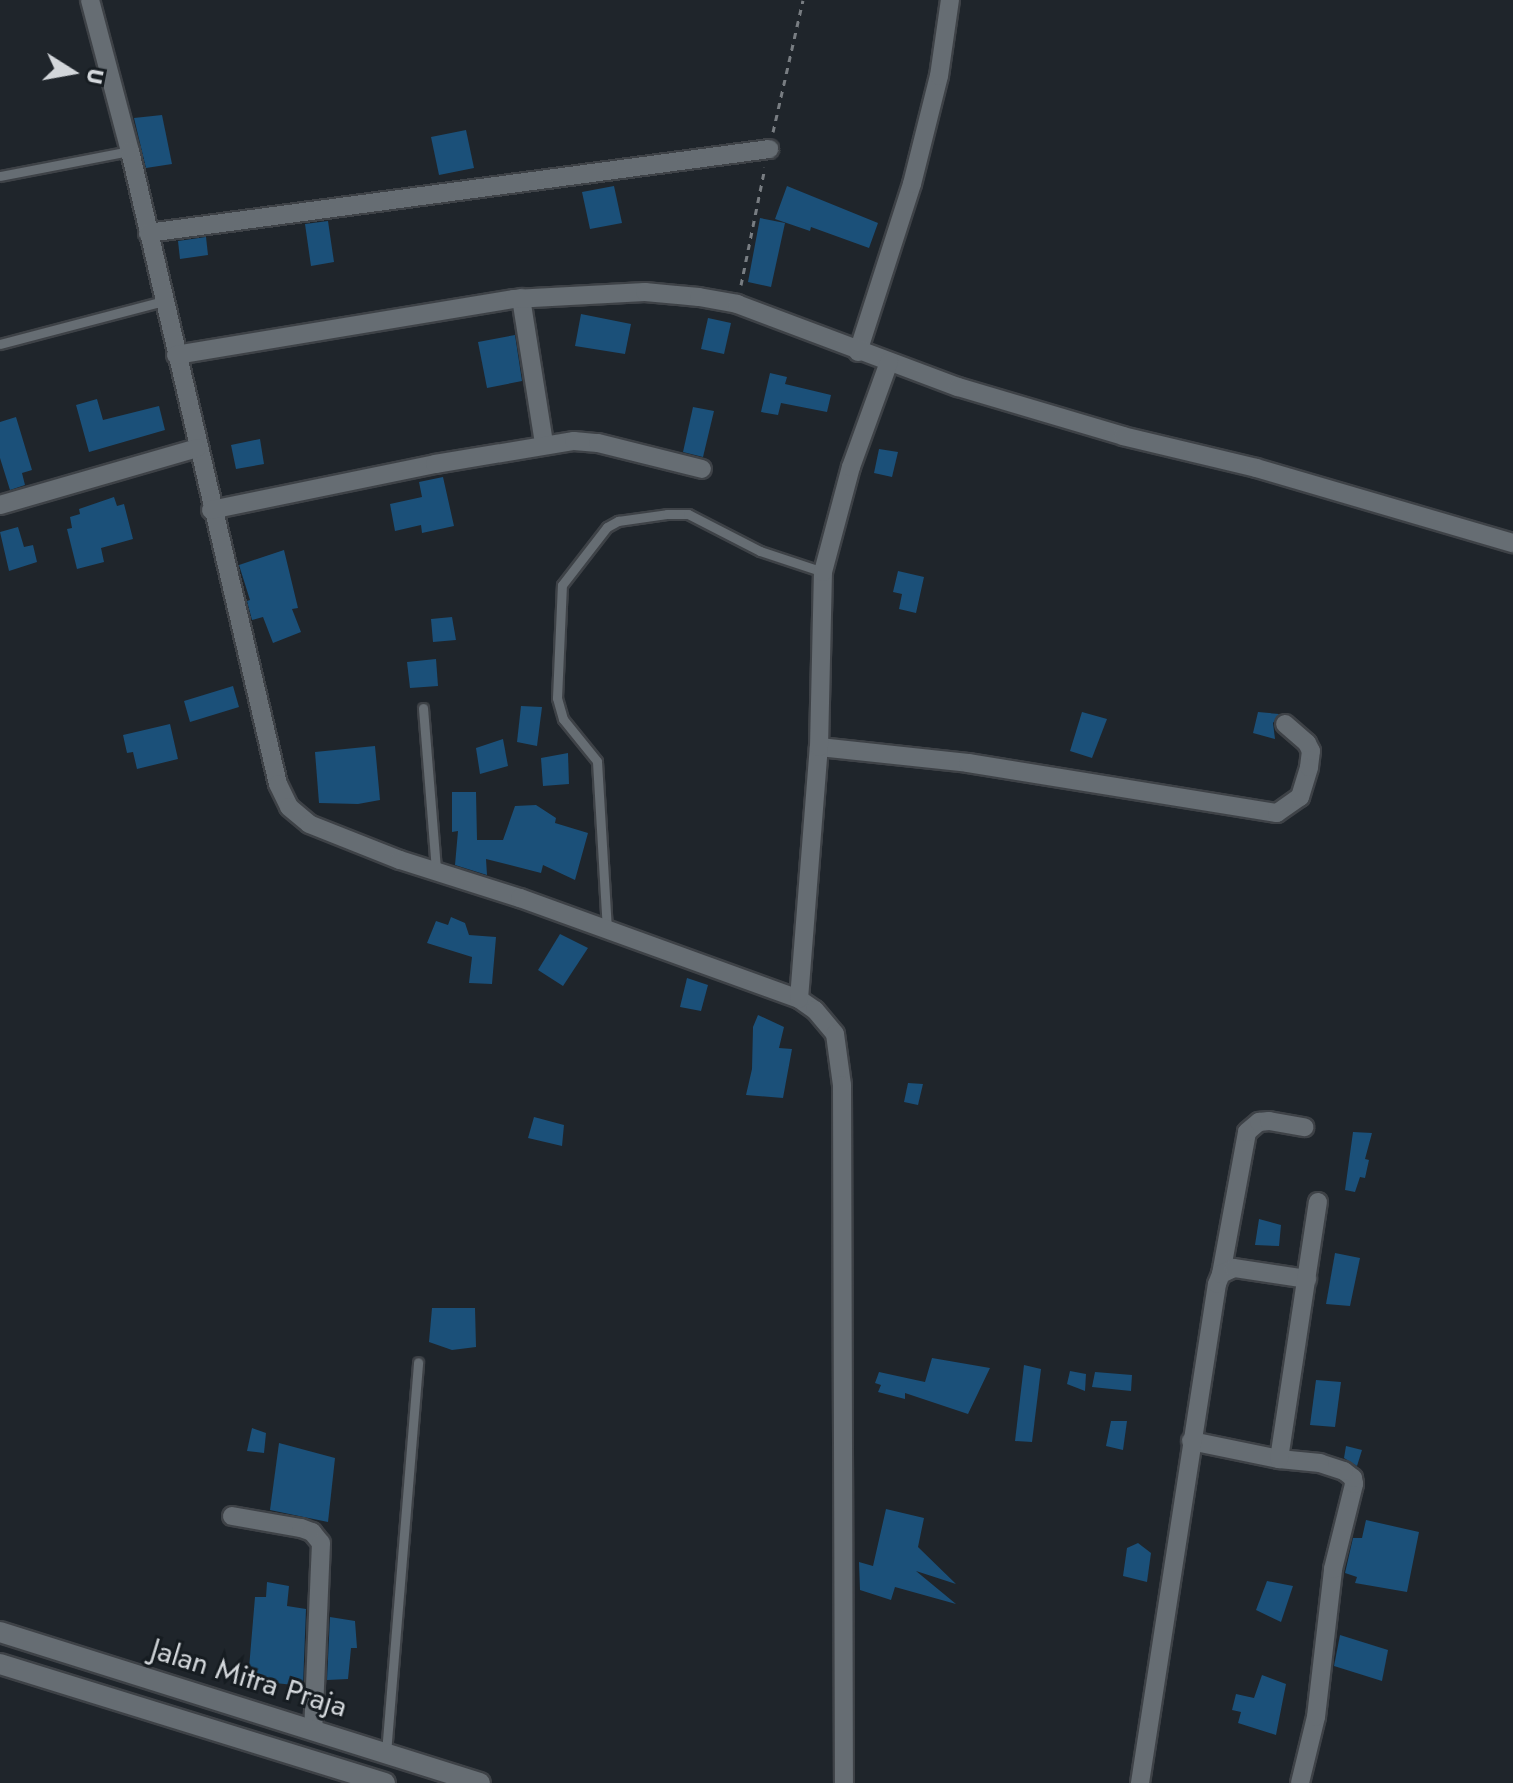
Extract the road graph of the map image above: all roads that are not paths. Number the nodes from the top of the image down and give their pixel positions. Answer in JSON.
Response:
{"nodes":[{"id":1,"x":90,"y":0,"type":"edge"},
{"id":2,"x":950,"y":0,"type":"edge"},
{"id":3,"x":769,"y":149,"type":"dead end"},
{"id":4,"x":130,"y":151,"type":"junction"},
{"id":5,"x":0,"y":176,"type":"edge"},
{"id":6,"x":148,"y":233,"type":"junction"},
{"id":7,"x":521,"y":298,"type":"junction"},
{"id":8,"x":164,"y":301,"type":"junction"},
{"id":9,"x":0,"y":344,"type":"edge"},
{"id":10,"x":858,"y":352,"type":"junction"},
{"id":11,"x":176,"y":355,"type":"junction"},
{"id":12,"x":889,"y":362,"type":"junction"},
{"id":13,"x":544,"y":444,"type":"junction"},
{"id":14,"x":197,"y":448,"type":"junction"},
{"id":15,"x":702,"y":469,"type":"dead end"},
{"id":16,"x":0,"y":505,"type":"edge"},
{"id":17,"x":211,"y":510,"type":"junction"},
{"id":18,"x":1513,"y":543,"type":"edge"},
{"id":19,"x":823,"y":572,"type":"junction"},
{"id":20,"x":423,"y":708,"type":"dead end"},
{"id":21,"x":1285,"y":724,"type":"dead end"},
{"id":22,"x":819,"y":747,"type":"junction"},
{"id":23,"x":436,"y":870,"type":"junction"},
{"id":24,"x":607,"y":930,"type":"junction"},
{"id":25,"x":799,"y":999,"type":"junction"},
{"id":26,"x":1304,"y":1127,"type":"dead end"},
{"id":27,"x":1318,"y":1202,"type":"dead end"},
{"id":28,"x":1221,"y":1274,"type":"junction"},
{"id":29,"x":1307,"y":1279,"type":"junction"},
{"id":30,"x":418,"y":1362,"type":"dead end"},
{"id":31,"x":1191,"y":1441,"type":"junction"},
{"id":32,"x":1279,"y":1459,"type":"junction"},
{"id":33,"x":232,"y":1516,"type":"dead end"},
{"id":34,"x":0,"y":1632,"type":"edge"},
{"id":35,"x":0,"y":1664,"type":"edge"},
{"id":36,"x":313,"y":1730,"type":"junction"},
{"id":37,"x":386,"y":1753,"type":"junction"},
{"id":38,"x":385,"y":1783,"type":"edge"},
{"id":39,"x":480,"y":1783,"type":"edge"},
{"id":40,"x":844,"y":1783,"type":"edge"},
{"id":41,"x":1140,"y":1783,"type":"edge"},
{"id":42,"x":1300,"y":1783,"type":"edge"}],
"edges":[{"from":1,"to":4,"type":"street"},
{"from":2,"to":10,"type":"street"},
{"from":3,"to":6,"type":"street"},
{"from":4,"to":5,"type":"lane"},
{"from":4,"to":6,"type":"street"},
{"from":6,"to":8,"type":"street"},
{"from":7,"to":10,"type":"street"},
{"from":7,"to":11,"type":"street"},
{"from":7,"to":13,"type":"street"},
{"from":8,"to":9,"type":"lane"},
{"from":8,"to":11,"type":"street"},
{"from":10,"to":12,"type":"street"},
{"from":11,"to":14,"type":"street"},
{"from":12,"to":18,"type":"street"},
{"from":12,"to":19,"type":"street"},
{"from":13,"to":15,"type":"street"},
{"from":13,"to":17,"type":"street"},
{"from":14,"to":16,"type":"street"},
{"from":14,"to":17,"type":"street"},
{"from":17,"to":23,"type":"street"},
{"from":19,"to":22,"type":"street"},
{"from":19,"to":24,"type":"lane"},
{"from":20,"to":23,"type":"lane"},
{"from":21,"to":22,"type":"street"},
{"from":22,"to":25,"type":"street"},
{"from":23,"to":24,"type":"street"},
{"from":24,"to":25,"type":"street"},
{"from":25,"to":40,"type":"street"},
{"from":26,"to":28,"type":"street"},
{"from":27,"to":29,"type":"street"},
{"from":28,"to":29,"type":"street"},
{"from":28,"to":31,"type":"street"},
{"from":29,"to":32,"type":"street"},
{"from":30,"to":37,"type":"lane"},
{"from":31,"to":32,"type":"street"},
{"from":31,"to":41,"type":"street"},
{"from":32,"to":42,"type":"street"},
{"from":33,"to":36,"type":"street"},
{"from":34,"to":36,"type":"street","name":"Jalan Mitra Praja"},
{"from":35,"to":38,"type":"street","name":"Jalan Mitra Praja"},
{"from":36,"to":37,"type":"street","name":"Jalan Mitra Praja"},
{"from":37,"to":39,"type":"street","name":"Jalan Mitra Praja"}]}
